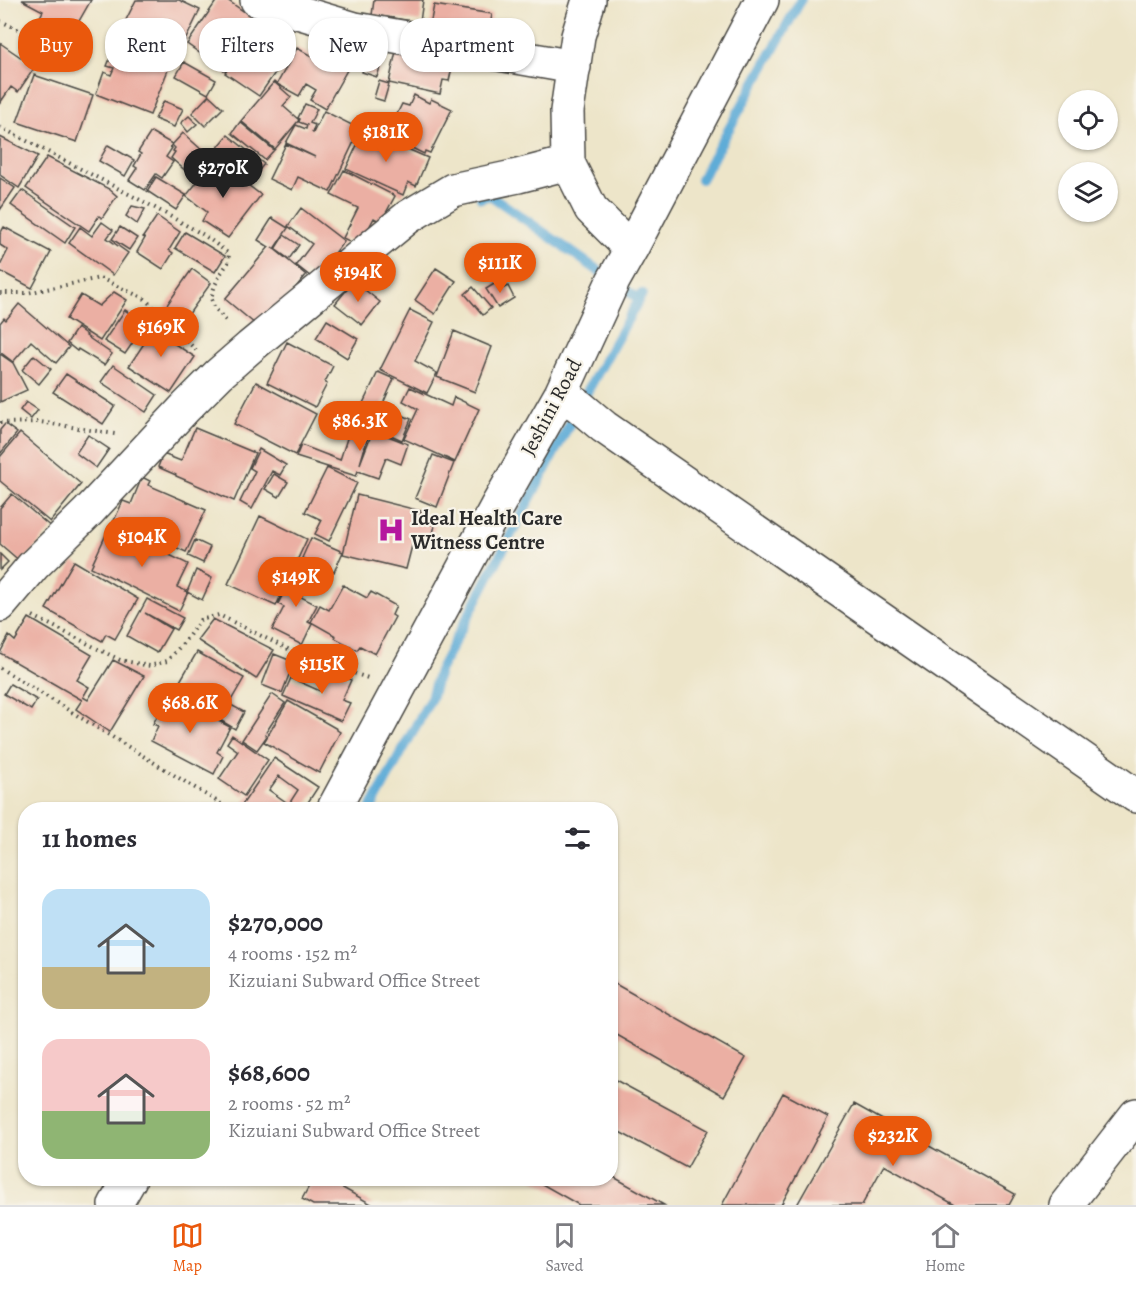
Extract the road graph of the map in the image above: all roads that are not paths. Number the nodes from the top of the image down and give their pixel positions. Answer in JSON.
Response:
{"nodes":[{"id":1,"x":257,"y":0,"type":"edge"},
{"id":2,"x":589,"y":0,"type":"edge"},
{"id":3,"x":762,"y":0,"type":"edge"},
{"id":4,"x":574,"y":67,"type":"junction"},
{"id":5,"x":568,"y":164,"type":"junction"},
{"id":6,"x":631,"y":249,"type":"junction"},
{"id":7,"x":561,"y":394,"type":"junction"},
{"id":8,"x":2,"y":603,"type":"edge"},
{"id":9,"x":1136,"y":796,"type":"edge"},
{"id":10,"x":337,"y":802,"type":"edge"},
{"id":11,"x":1136,"y":1115,"type":"edge"},
{"id":12,"x":126,"y":1186,"type":"edge"},
{"id":13,"x":116,"y":1205,"type":"edge"},
{"id":14,"x":1066,"y":1205,"type":"edge"}],
"edges":[{"from":1,"to":4,"type":"street"},
{"from":2,"to":4,"type":"street"},
{"from":3,"to":6,"type":"street","name":"Jeshini Road"},
{"from":4,"to":5,"type":"street"},
{"from":5,"to":6,"type":"street"},
{"from":5,"to":8,"type":"street"},
{"from":6,"to":7,"type":"street","name":"Jeshini Road"},
{"from":7,"to":9,"type":"street"},
{"from":7,"to":10,"type":"street","name":"Jeshini Road"},
{"from":11,"to":14,"type":"street"},
{"from":12,"to":13,"type":"street"}]}
